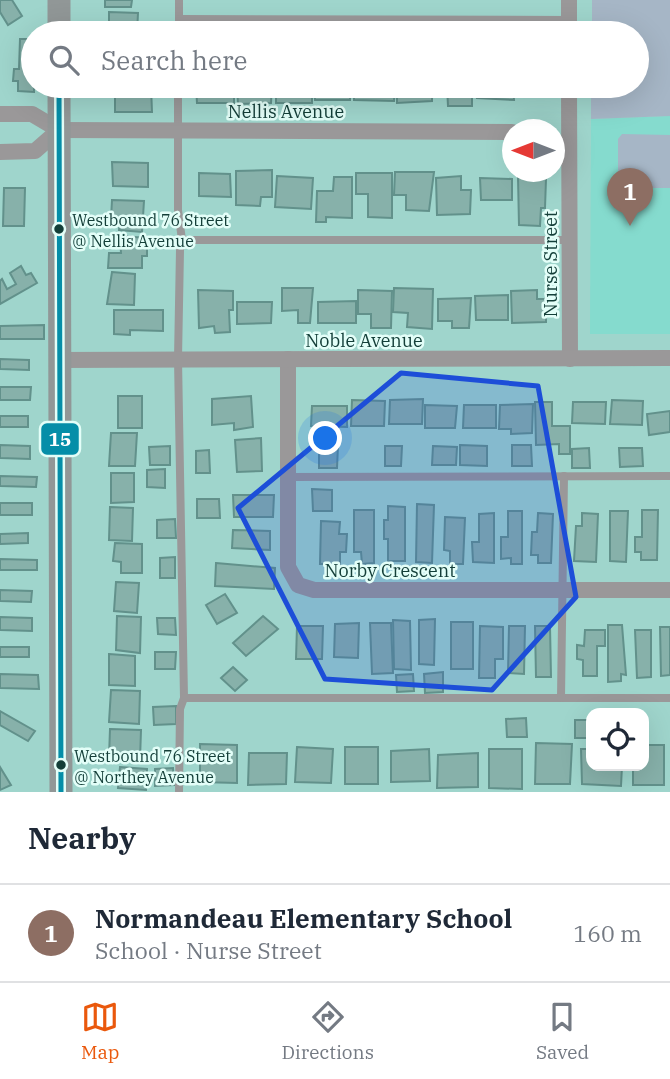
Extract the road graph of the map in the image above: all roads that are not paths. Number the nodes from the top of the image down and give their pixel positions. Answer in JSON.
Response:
{"nodes":[{"id":1,"x":58,"y":0,"type":"edge"},
{"id":2,"x":178,"y":0,"type":"edge"},
{"id":3,"x":569,"y":0,"type":"edge"},
{"id":4,"x":179,"y":19,"type":"joint"},
{"id":5,"x":59,"y":21,"type":"edge"},
{"id":6,"x":276,"y":21,"type":"edge"},
{"id":7,"x":569,"y":21,"type":"edge"},
{"id":8,"x":59,"y":98,"type":"edge"},
{"id":9,"x":178,"y":98,"type":"edge"},
{"id":10,"x":567,"y":98,"type":"edge"},
{"id":11,"x":0,"y":114,"type":"edge"},
{"id":12,"x":564,"y":119,"type":"edge"},
{"id":13,"x":178,"y":129,"type":"junction"},
{"id":14,"x":60,"y":130,"type":"junction"},
{"id":15,"x":502,"y":132,"type":"edge"},
{"id":16,"x":0,"y":152,"type":"edge"},
{"id":17,"x":565,"y":178,"type":"edge"},
{"id":18,"x":183,"y":240,"type":"junction"},
{"id":19,"x":569,"y":240,"type":"junction"},
{"id":20,"x":670,"y":358,"type":"edge"},
{"id":21,"x":178,"y":359,"type":"junction"},
{"id":22,"x":288,"y":359,"type":"junction"},
{"id":23,"x":570,"y":359,"type":"junction"},
{"id":24,"x":59,"y":360,"type":"junction"},
{"id":25,"x":564,"y":476,"type":"junction"},
{"id":26,"x":670,"y":476,"type":"edge"},
{"id":27,"x":288,"y":477,"type":"junction"},
{"id":28,"x":561,"y":590,"type":"junction"},
{"id":29,"x":670,"y":590,"type":"edge"},
{"id":30,"x":184,"y":698,"type":"junction"},
{"id":31,"x":561,"y":698,"type":"junction"},
{"id":32,"x":670,"y":698,"type":"edge"},
{"id":33,"x":61,"y":792,"type":"edge"},
{"id":34,"x":178,"y":792,"type":"edge"}],
"edges":[{"from":1,"to":5,"type":"street"},
{"from":2,"to":4,"type":"lane"},
{"from":3,"to":7,"type":"street"},
{"from":4,"to":6,"type":"lane"},
{"from":8,"to":14,"type":"street"},
{"from":9,"to":13,"type":"lane"},
{"from":10,"to":12,"type":"street","name":"Nurse Street"},
{"from":11,"to":14,"type":"street"},
{"from":13,"to":14,"type":"street","name":"Nellis Avenue"},
{"from":13,"to":15,"type":"street","name":"Nellis Avenue"},
{"from":13,"to":18,"type":"lane"},
{"from":14,"to":16,"type":"street"},
{"from":14,"to":24,"type":"street"},
{"from":17,"to":19,"type":"street","name":"Nurse Street"},
{"from":18,"to":19,"type":"lane"},
{"from":18,"to":21,"type":"lane"},
{"from":19,"to":23,"type":"street","name":"Nurse Street"},
{"from":20,"to":23,"type":"street","name":"Noble Avenue"},
{"from":21,"to":22,"type":"street","name":"Noble Avenue"},
{"from":21,"to":24,"type":"street","name":"Noble Avenue"},
{"from":21,"to":30,"type":"lane"},
{"from":22,"to":23,"type":"street","name":"Noble Avenue"},
{"from":22,"to":27,"type":"street","name":"Norby Crescent"},
{"from":24,"to":33,"type":"street"},
{"from":25,"to":26,"type":"lane"},
{"from":25,"to":27,"type":"lane"},
{"from":25,"to":28,"type":"lane"},
{"from":27,"to":28,"type":"street","name":"Norby Crescent"},
{"from":28,"to":29,"type":"street","name":"Norby Crescent"},
{"from":28,"to":31,"type":"lane"},
{"from":30,"to":31,"type":"lane"},
{"from":30,"to":34,"type":"lane"},
{"from":31,"to":32,"type":"lane"}]}
